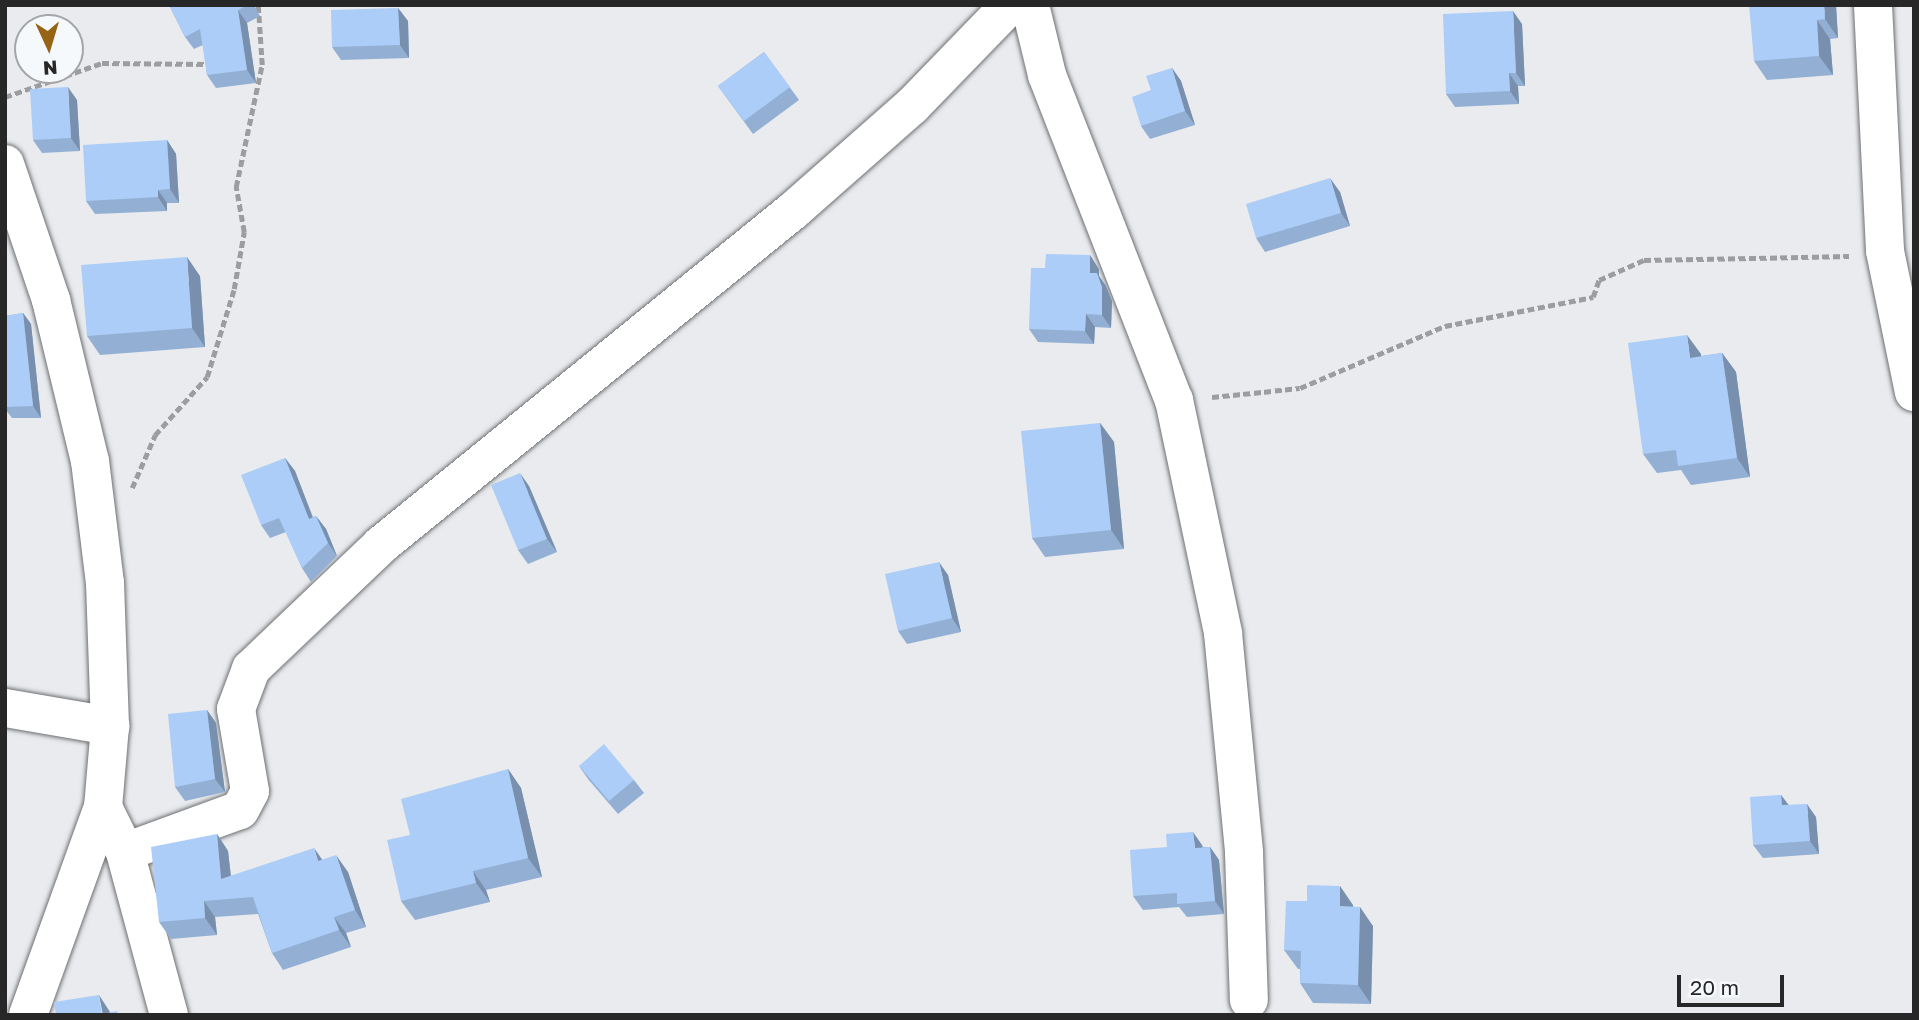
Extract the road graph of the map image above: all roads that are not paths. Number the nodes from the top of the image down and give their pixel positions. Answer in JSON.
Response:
{"nodes":[{"id":1,"x":1010,"y":5,"type":"edge"},
{"id":2,"x":1030,"y":5,"type":"edge"},
{"id":3,"x":1873,"y":5,"type":"edge"},
{"id":4,"x":7,"y":173,"type":"edge"},
{"id":5,"x":1914,"y":392,"type":"edge"},
{"id":6,"x":5,"y":708,"type":"edge"},
{"id":7,"x":110,"y":726,"type":"junction"},
{"id":8,"x":103,"y":807,"type":"junction"},
{"id":9,"x":125,"y":852,"type":"junction"},
{"id":10,"x":1249,"y":1000,"type":"dead end"},
{"id":11,"x":27,"y":1015,"type":"edge"},
{"id":12,"x":169,"y":1015,"type":"edge"}],
"edges":[{"from":1,"to":9,"type":"street"},
{"from":2,"to":10,"type":"street"},
{"from":3,"to":5,"type":"street"},
{"from":4,"to":7,"type":"street"},
{"from":6,"to":7,"type":"street"},
{"from":7,"to":8,"type":"street"},
{"from":8,"to":9,"type":"street"},
{"from":8,"to":11,"type":"street"},
{"from":9,"to":12,"type":"street"}]}
